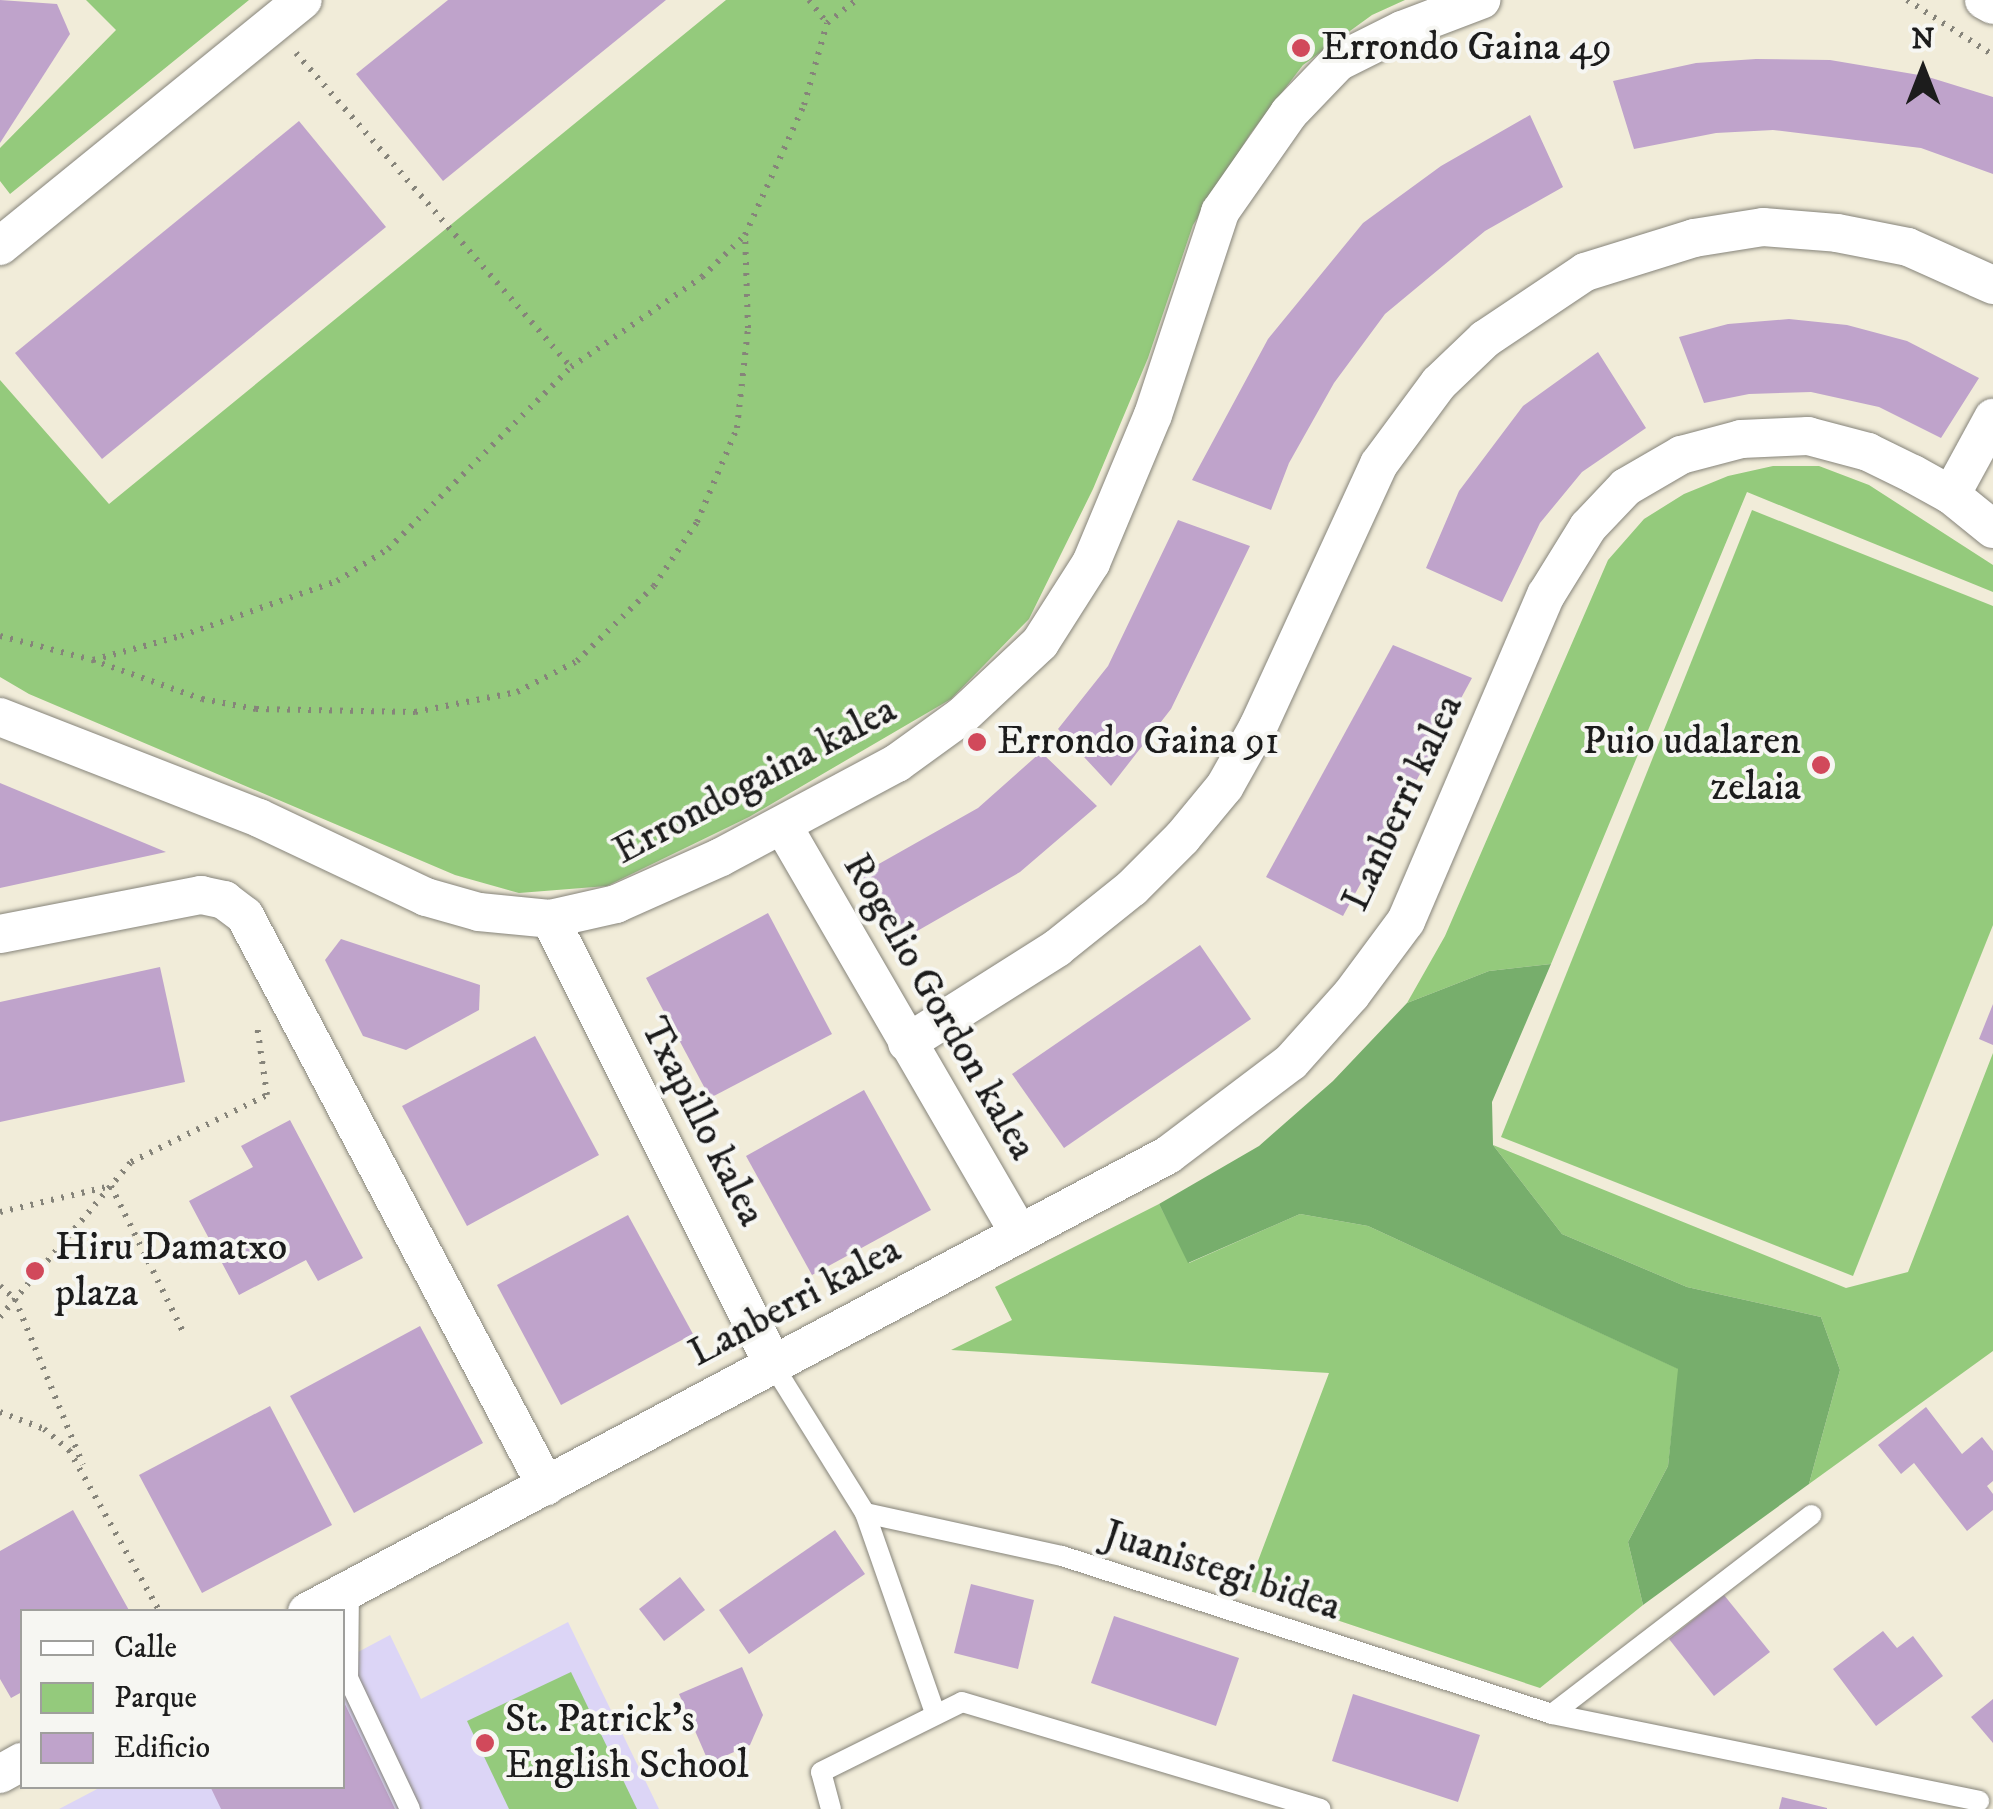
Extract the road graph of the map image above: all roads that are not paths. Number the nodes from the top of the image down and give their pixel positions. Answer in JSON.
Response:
{"nodes":[{"id":1,"x":304,"y":0,"type":"edge"},
{"id":2,"x":1481,"y":0,"type":"edge"},
{"id":3,"x":1984,"y":0,"type":"edge"},
{"id":4,"x":1993,"y":5,"type":"edge"},
{"id":5,"x":0,"y":246,"type":"edge"},
{"id":6,"x":1993,"y":285,"type":"edge"},
{"id":7,"x":1993,"y":418,"type":"edge"},
{"id":8,"x":1951,"y":495,"type":"junction"},
{"id":9,"x":1993,"y":528,"type":"edge"},
{"id":10,"x":0,"y":718,"type":"edge"},
{"id":11,"x":783,"y":826,"type":"junction"},
{"id":12,"x":550,"y":919,"type":"junction"},
{"id":13,"x":0,"y":934,"type":"edge"},
{"id":14,"x":907,"y":1042,"type":"junction"},
{"id":15,"x":1018,"y":1232,"type":"junction"},
{"id":16,"x":773,"y":1366,"type":"junction"},
{"id":17,"x":546,"y":1486,"type":"junction"},
{"id":18,"x":866,"y":1513,"type":"junction"},
{"id":19,"x":1812,"y":1515,"type":"dead end"},
{"id":20,"x":349,"y":1589,"type":"junction"},
{"id":21,"x":312,"y":1609,"type":"edge"},
{"id":22,"x":935,"y":1713,"type":"junction"},
{"id":23,"x":1552,"y":1714,"type":"junction"},
{"id":24,"x":1979,"y":1802,"type":"dead end"},
{"id":25,"x":410,"y":1809,"type":"edge"},
{"id":26,"x":831,"y":1809,"type":"edge"},
{"id":27,"x":1320,"y":1809,"type":"edge"}],
"edges":[{"from":1,"to":5,"type":"street"},
{"from":2,"to":11,"type":"street","name":"Errondogaina kalea"},
{"from":3,"to":4,"type":"street"},
{"from":6,"to":14,"type":"street"},
{"from":7,"to":8,"type":"street"},
{"from":8,"to":9,"type":"street","name":"Lanberri kalea"},
{"from":8,"to":15,"type":"street","name":"Lanberri kalea"},
{"from":10,"to":12,"type":"street","name":"Errondogaina kalea"},
{"from":11,"to":12,"type":"street","name":"Errondogaina kalea"},
{"from":11,"to":14,"type":"street","name":"Rogelio Gordon kalea"},
{"from":12,"to":16,"type":"street","name":"Txapillo kalea"},
{"from":13,"to":17,"type":"street"},
{"from":14,"to":15,"type":"street","name":"Rogelio Gordon kalea"},
{"from":15,"to":16,"type":"street","name":"Lanberri kalea"},
{"from":16,"to":17,"type":"street","name":"Lanberri kalea"},
{"from":16,"to":18,"type":"lane"},
{"from":17,"to":20,"type":"street","name":"Lanberri kalea"},
{"from":18,"to":22,"type":"lane"},
{"from":18,"to":23,"type":"lane","name":"Juanistegi bidea"},
{"from":19,"to":23,"type":"lane"},
{"from":20,"to":21,"type":"street","name":"Lanberri kalea"},
{"from":20,"to":25,"type":"lane"},
{"from":22,"to":26,"type":"lane"},
{"from":22,"to":27,"type":"lane"},
{"from":23,"to":24,"type":"lane","name":"Juanistegi bidea"}]}
